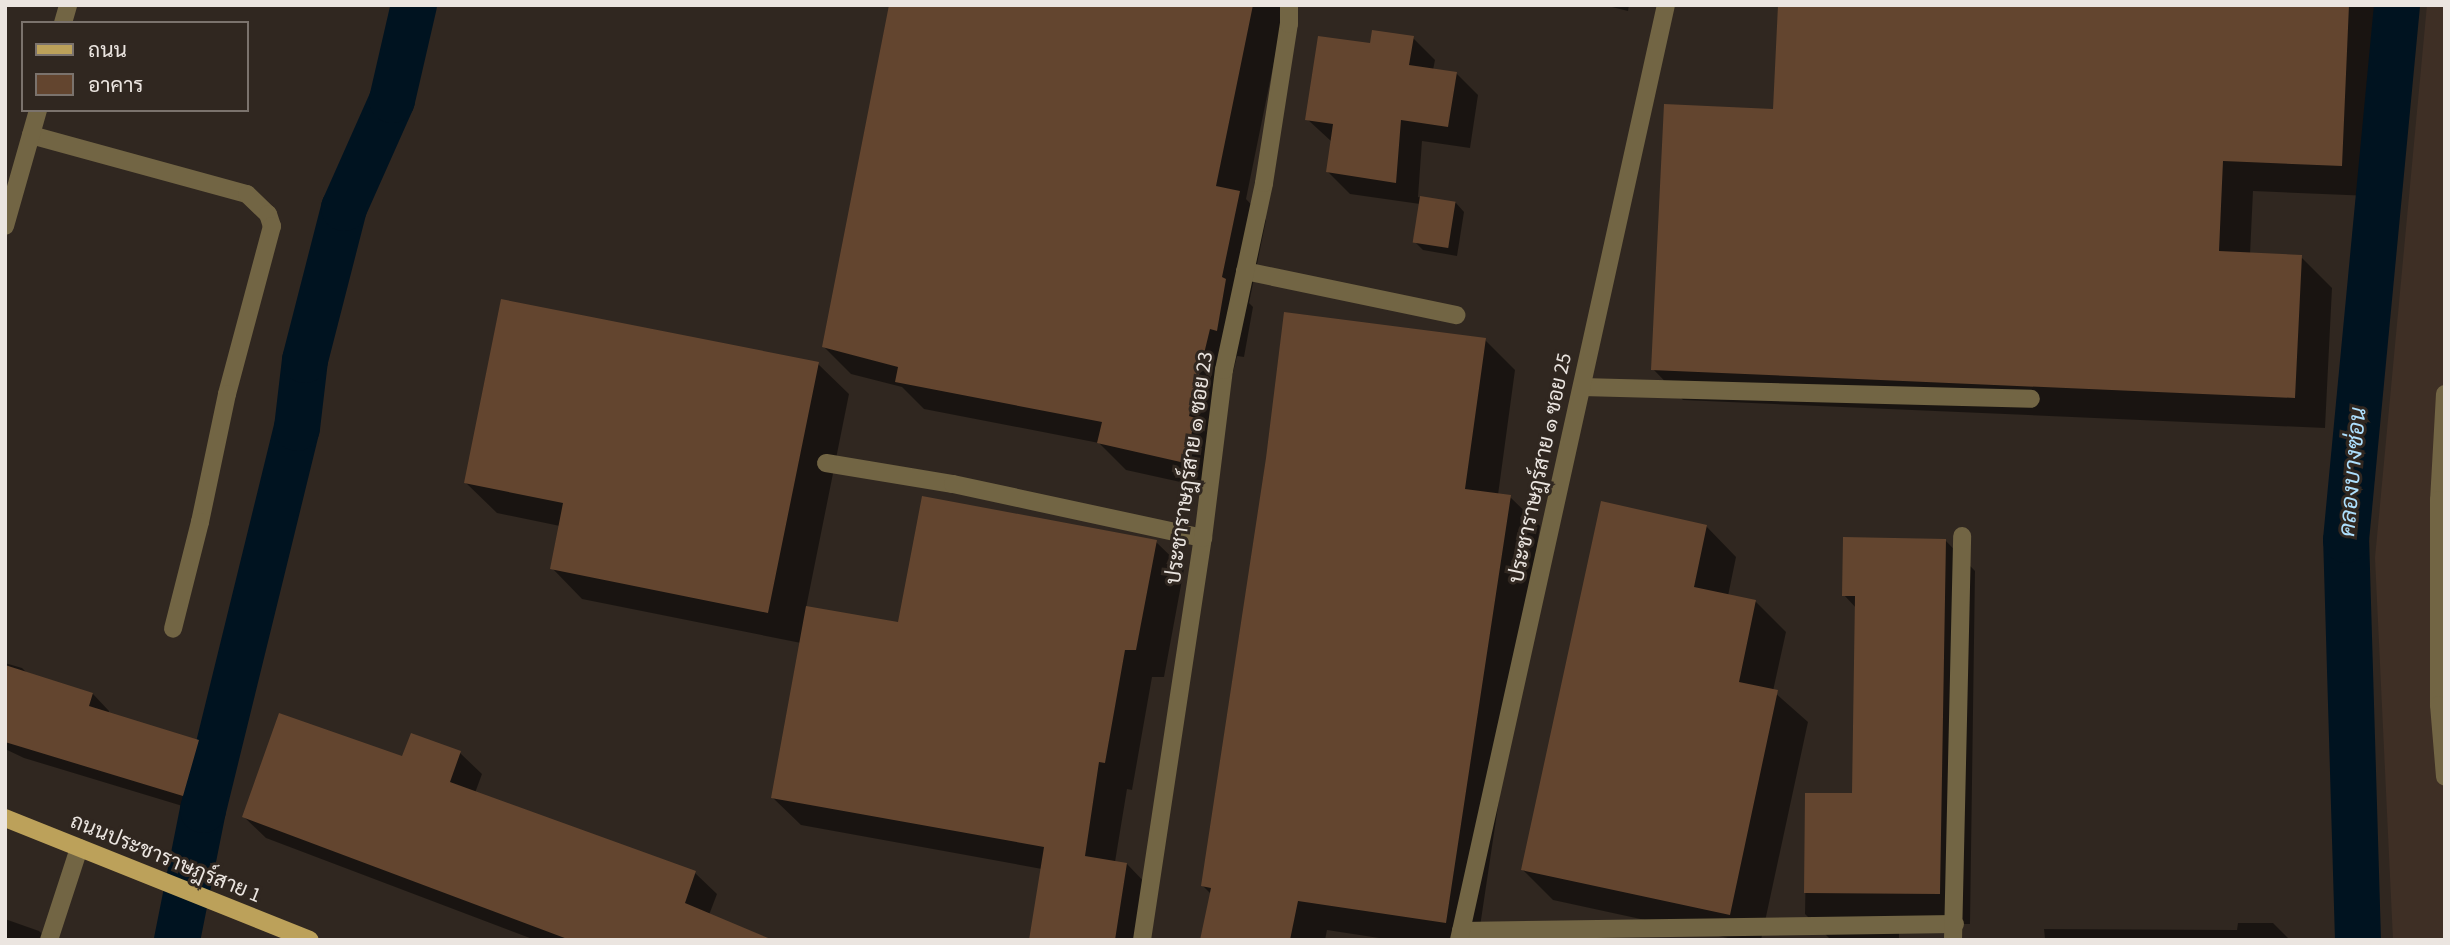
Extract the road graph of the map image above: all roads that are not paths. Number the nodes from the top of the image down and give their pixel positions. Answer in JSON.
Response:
{"nodes":[{"id":1,"x":1289,"y":5,"type":"edge"},
{"id":2,"x":1666,"y":5,"type":"edge"},
{"id":3,"x":37,"y":112,"type":"edge"},
{"id":4,"x":31,"y":135,"type":"junction"},
{"id":5,"x":5,"y":226,"type":"edge"},
{"id":6,"x":1245,"y":271,"type":"junction"},
{"id":7,"x":1456,"y":315,"type":"dead end"},
{"id":8,"x":1581,"y":387,"type":"junction"},
{"id":9,"x":2445,"y":394,"type":"edge"},
{"id":10,"x":2031,"y":399,"type":"dead end"},
{"id":11,"x":826,"y":463,"type":"dead end"},
{"id":12,"x":1962,"y":536,"type":"dead end"},
{"id":13,"x":1203,"y":538,"type":"junction"},
{"id":14,"x":173,"y":629,"type":"dead end"},
{"id":15,"x":2445,"y":777,"type":"edge"},
{"id":16,"x":5,"y":818,"type":"edge"},
{"id":17,"x":79,"y":848,"type":"junction"},
{"id":18,"x":1954,"y":932,"type":"edge"},
{"id":19,"x":1460,"y":935,"type":"edge"},
{"id":20,"x":50,"y":940,"type":"edge"},
{"id":21,"x":310,"y":940,"type":"edge"},
{"id":22,"x":1142,"y":940,"type":"edge"}],
"edges":[{"from":1,"to":6,"type":"street","name":"ประชาราษฎร์สาย ๑ ซอย 23"},
{"from":2,"to":8,"type":"street","name":"ประชาราษฎร์สาย ๑ ซอย 25"},
{"from":3,"to":4,"type":"street"},
{"from":4,"to":5,"type":"street"},
{"from":4,"to":14,"type":"street"},
{"from":6,"to":7,"type":"street"},
{"from":6,"to":13,"type":"street","name":"ประชาราษฎร์สาย ๑ ซอย 23"},
{"from":8,"to":10,"type":"street"},
{"from":8,"to":19,"type":"street","name":"ประชาราษฎร์สาย ๑ ซอย 25"},
{"from":9,"to":15,"type":"street"},
{"from":11,"to":13,"type":"street"},
{"from":12,"to":18,"type":"street"},
{"from":13,"to":22,"type":"street","name":"ประชาราษฎร์สาย ๑ ซอย 23"},
{"from":16,"to":17,"type":"main road","name":"ถนนประชาราษฎร์สาย 1"},
{"from":17,"to":20,"type":"street"},
{"from":17,"to":21,"type":"main road","name":"ถนนประชาราษฎร์สาย 1"},
{"from":18,"to":19,"type":"street"}]}
